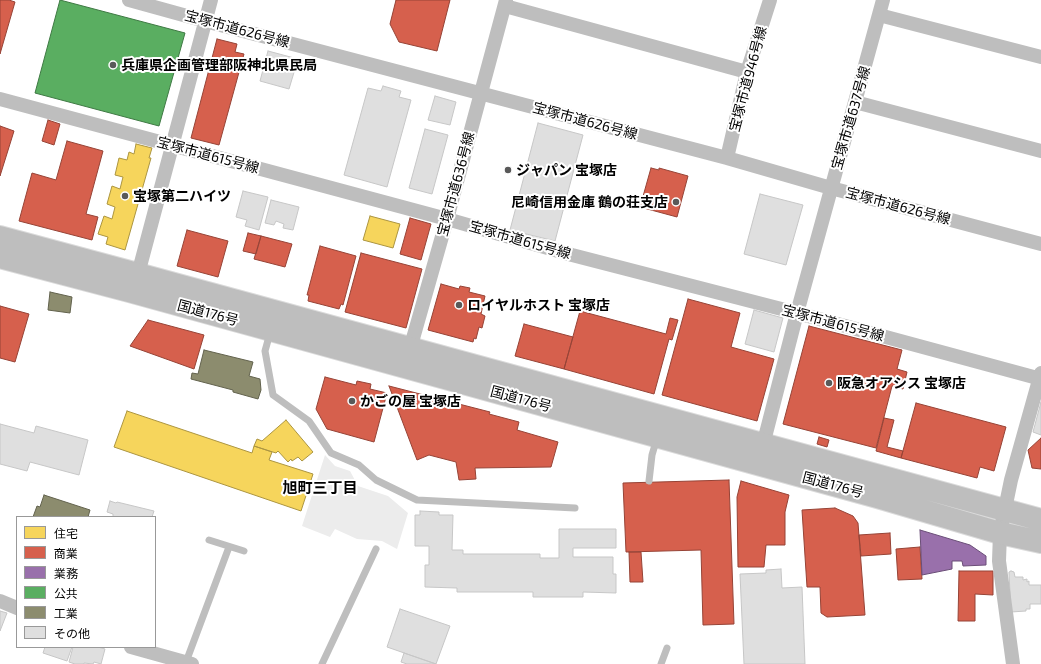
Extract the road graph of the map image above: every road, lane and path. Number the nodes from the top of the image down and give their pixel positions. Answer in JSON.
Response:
{"nodes":[{"id":1,"x":129,"y":0,"type":"edge"},
{"id":2,"x":211,"y":0,"type":"edge"},
{"id":3,"x":770,"y":0,"type":"edge"},
{"id":4,"x":883,"y":0,"type":"edge"},
{"id":5,"x":505,"y":3,"type":"edge"},
{"id":6,"x":879,"y":15,"type":"junction"},
{"id":7,"x":205,"y":21,"type":"junction"},
{"id":8,"x":1041,"y":57,"type":"edge"},
{"id":9,"x":748,"y":72,"type":"junction"},
{"id":10,"x":481,"y":94,"type":"junction"},
{"id":11,"x":0,"y":99,"type":"edge"},
{"id":12,"x":855,"y":102,"type":"junction"},
{"id":13,"x":172,"y":146,"type":"junction"},
{"id":14,"x":1041,"y":151,"type":"edge"},
{"id":15,"x":727,"y":158,"type":"junction"},
{"id":16,"x":831,"y":188,"type":"junction"},
{"id":17,"x":447,"y":219,"type":"junction"},
{"id":18,"x":0,"y":237,"type":"edge"},
{"id":19,"x":1041,"y":244,"type":"edge"},
{"id":20,"x":0,"y":257,"type":"edge"},
{"id":21,"x":138,"y":274,"type":"junction"},
{"id":22,"x":797,"y":313,"type":"junction"},
{"id":23,"x":271,"y":331,"type":"junction"},
{"id":24,"x":408,"y":358,"type":"junction"},
{"id":25,"x":1040,"y":377,"type":"edge"},
{"id":26,"x":657,"y":437,"type":"junction"},
{"id":27,"x":763,"y":445,"type":"junction"},
{"id":28,"x":649,"y":481,"type":"dead end"},
{"id":29,"x":575,"y":508,"type":"dead end"},
{"id":30,"x":1004,"y":510,"type":"junction"},
{"id":31,"x":1041,"y":520,"type":"edge"},
{"id":32,"x":1000,"y":533,"type":"junction"},
{"id":33,"x":209,"y":540,"type":"dead end"},
{"id":34,"x":1041,"y":542,"type":"edge"},
{"id":35,"x":229,"y":547,"type":"junction"},
{"id":36,"x":376,"y":549,"type":"dead end"},
{"id":37,"x":244,"y":551,"type":"dead end"},
{"id":38,"x":0,"y":601,"type":"edge"},
{"id":39,"x":16,"y":608,"type":"edge"},
{"id":40,"x":135,"y":648,"type":"edge"},
{"id":41,"x":667,"y":648,"type":"dead end"},
{"id":42,"x":189,"y":663,"type":"edge"},
{"id":43,"x":322,"y":664,"type":"edge"},
{"id":44,"x":661,"y":664,"type":"edge"},
{"id":45,"x":1013,"y":664,"type":"edge"}],
"edges":[{"from":1,"to":7,"type":"street","name":"宝塚市道626号線"},
{"from":2,"to":7,"type":"street"},
{"from":3,"to":9,"type":"street","name":"宝塚市道946号線"},
{"from":4,"to":6,"type":"street","name":"宝塚市道637号線"},
{"from":5,"to":9,"type":"street"},
{"from":5,"to":10,"type":"street","name":"宝塚市道636号線"},
{"from":6,"to":8,"type":"street"},
{"from":6,"to":12,"type":"street","name":"宝塚市道637号線"},
{"from":7,"to":10,"type":"street","name":"宝塚市道626号線"},
{"from":7,"to":13,"type":"street"},
{"from":9,"to":15,"type":"street","name":"宝塚市道946号線"},
{"from":10,"to":15,"type":"street","name":"宝塚市道626号線"},
{"from":10,"to":17,"type":"street","name":"宝塚市道636号線"},
{"from":11,"to":13,"type":"street","name":"宝塚市道615号線"},
{"from":12,"to":14,"type":"street"},
{"from":12,"to":16,"type":"street","name":"宝塚市道637号線"},
{"from":13,"to":17,"type":"street","name":"宝塚市道615号線"},
{"from":13,"to":21,"type":"street"},
{"from":15,"to":16,"type":"street","name":"宝塚市道626号線"},
{"from":16,"to":19,"type":"street","name":"宝塚市道626号線"},
{"from":16,"to":22,"type":"street","name":"宝塚市道637号線"},
{"from":17,"to":22,"type":"street","name":"宝塚市道615号線"},
{"from":17,"to":24,"type":"street","name":"宝塚市道636号線"},
{"from":18,"to":21,"type":"highway","name":"国道176号"},
{"from":20,"to":23,"type":"highway","name":"国道176号"},
{"from":21,"to":24,"type":"highway","name":"国道176号"},
{"from":22,"to":25,"type":"street","name":"宝塚市道615号線"},
{"from":22,"to":27,"type":"street","name":"宝塚市道637号線"},
{"from":23,"to":24,"type":"highway","name":"国道176号"},
{"from":23,"to":29,"type":"lane"},
{"from":24,"to":26,"type":"highway","name":"国道176号"},
{"from":24,"to":27,"type":"highway","name":"国道176号"},
{"from":25,"to":30,"type":"street"},
{"from":26,"to":28,"type":"lane"},
{"from":26,"to":32,"type":"highway","name":"国道176号"},
{"from":27,"to":30,"type":"highway","name":"国道176号"},
{"from":30,"to":31,"type":"highway","name":"国道176号"},
{"from":30,"to":32,"type":"street"},
{"from":32,"to":34,"type":"highway","name":"国道176号"},
{"from":32,"to":45,"type":"street"},
{"from":33,"to":35,"type":"lane"},
{"from":35,"to":37,"type":"lane"},
{"from":35,"to":42,"type":"lane"},
{"from":36,"to":43,"type":"lane"},
{"from":38,"to":39,"type":"street"},
{"from":40,"to":42,"type":"street"},
{"from":41,"to":44,"type":"lane"}]}
